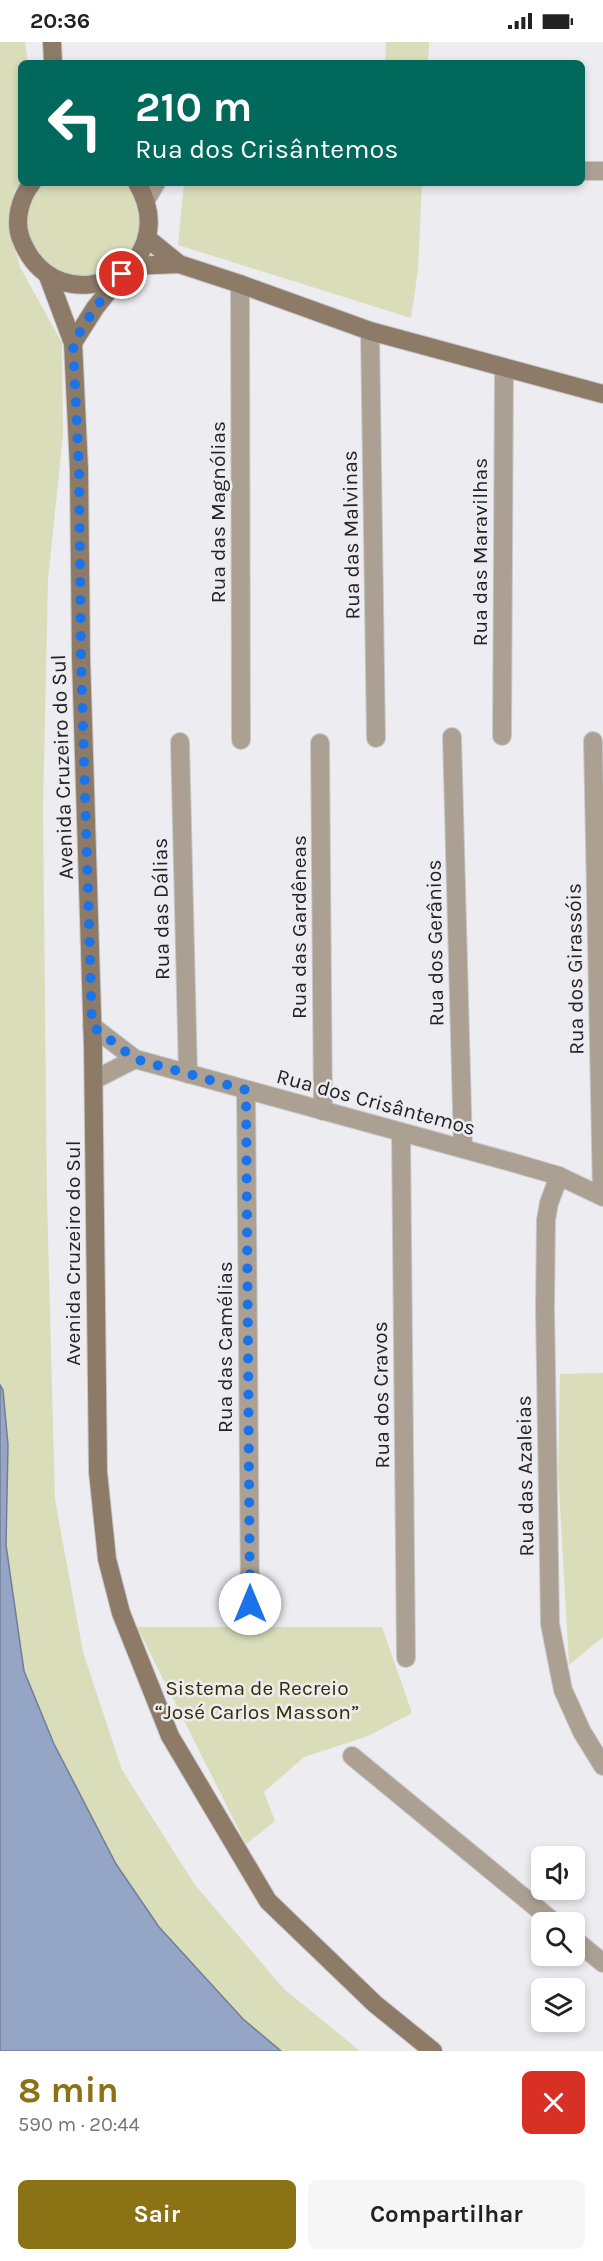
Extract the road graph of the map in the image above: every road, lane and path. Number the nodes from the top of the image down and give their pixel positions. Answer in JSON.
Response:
{"nodes":[{"id":1,"x":52,"y":42,"type":"edge"},
{"id":2,"x":53,"y":60,"type":"edge"},
{"id":3,"x":585,"y":171,"type":"edge"},
{"id":4,"x":603,"y":171,"type":"edge"},
{"id":5,"x":30,"y":186,"type":"edge"},
{"id":6,"x":139,"y":186,"type":"edge"},
{"id":7,"x":154,"y":186,"type":"edge"},
{"id":8,"x":146,"y":200,"type":"junction"},
{"id":9,"x":147,"y":238,"type":"junction"},
{"id":10,"x":179,"y":264,"type":"junction"},
{"id":11,"x":126,"y":270,"type":"junction"},
{"id":12,"x":48,"y":276,"type":"junction"},
{"id":13,"x":240,"y":284,"type":"junction"},
{"id":14,"x":370,"y":331,"type":"junction"},
{"id":15,"x":73,"y":343,"type":"junction"},
{"id":16,"x":504,"y":369,"type":"junction"},
{"id":17,"x":603,"y":394,"type":"edge"},
{"id":18,"x":502,"y":736,"type":"dead end"},
{"id":19,"x":452,"y":737,"type":"dead end"},
{"id":20,"x":376,"y":738,"type":"dead end"},
{"id":21,"x":241,"y":740,"type":"dead end"},
{"id":22,"x":593,"y":741,"type":"dead end"},
{"id":23,"x":180,"y":742,"type":"dead end"},
{"id":24,"x":320,"y":743,"type":"dead end"},
{"id":25,"x":92,"y":1026,"type":"junction"},
{"id":26,"x":135,"y":1059,"type":"junction"},
{"id":27,"x":188,"y":1074,"type":"junction"},
{"id":28,"x":94,"y":1080,"type":"junction"},
{"id":29,"x":246,"y":1090,"type":"junction"},
{"id":30,"x":323,"y":1111,"type":"junction"},
{"id":31,"x":401,"y":1132,"type":"junction"},
{"id":32,"x":463,"y":1148,"type":"junction"},
{"id":33,"x":559,"y":1176,"type":"junction"},
{"id":34,"x":602,"y":1196,"type":"edge"},
{"id":35,"x":250,"y":1604,"type":"dead end"},
{"id":36,"x":406,"y":1658,"type":"dead end"},
{"id":37,"x":352,"y":1756,"type":"dead end"},
{"id":38,"x":603,"y":1766,"type":"edge"},
{"id":39,"x":542,"y":1912,"type":"edge"},
{"id":40,"x":585,"y":1948,"type":"edge"},
{"id":41,"x":603,"y":1963,"type":"edge"},
{"id":42,"x":433,"y":2051,"type":"edge"}],
"edges":[{"from":1,"to":2,"type":"street"},
{"from":3,"to":4,"type":"street"},
{"from":5,"to":12,"type":"street"},
{"from":6,"to":8,"type":"street"},
{"from":7,"to":8,"type":"street"},
{"from":8,"to":9,"type":"street"},
{"from":9,"to":10,"type":"street"},
{"from":9,"to":11,"type":"street"},
{"from":10,"to":11,"type":"street"},
{"from":10,"to":13,"type":"street"},
{"from":11,"to":12,"type":"street"},
{"from":11,"to":15,"type":"street"},
{"from":12,"to":15,"type":"street","name":"Avenida Cruzeiro do Sul"},
{"from":13,"to":14,"type":"street"},
{"from":13,"to":21,"type":"street","name":"Rua das Magnólias"},
{"from":14,"to":16,"type":"street"},
{"from":14,"to":20,"type":"street","name":"Rua das Malvinas"},
{"from":15,"to":25,"type":"street","name":"Avenida Cruzeiro do Sul"},
{"from":16,"to":17,"type":"street"},
{"from":16,"to":18,"type":"street","name":"Rua das Maravilhas"},
{"from":19,"to":32,"type":"street","name":"Rua dos Gerânios"},
{"from":22,"to":34,"type":"street","name":"Rua dos Girassóis"},
{"from":23,"to":27,"type":"street","name":"Rua das Dálias"},
{"from":24,"to":30,"type":"street","name":"Rua das Gardêneas"},
{"from":25,"to":26,"type":"street","name":"Rua dos Crisântemos"},
{"from":25,"to":28,"type":"street","name":"Avenida Cruzeiro do Sul"},
{"from":26,"to":27,"type":"street","name":"Rua dos Crisântemos"},
{"from":26,"to":28,"type":"street"},
{"from":27,"to":29,"type":"street","name":"Rua dos Crisântemos"},
{"from":28,"to":42,"type":"street","name":"Avenida Cruzeiro do Sul"},
{"from":29,"to":30,"type":"street","name":"Rua dos Crisântemos"},
{"from":29,"to":35,"type":"street","name":"Rua das Camélias"},
{"from":30,"to":31,"type":"street","name":"Rua dos Crisântemos"},
{"from":31,"to":32,"type":"street","name":"Rua dos Crisântemos"},
{"from":31,"to":36,"type":"street","name":"Rua dos Cravos"},
{"from":32,"to":33,"type":"street","name":"Rua dos Crisântemos"},
{"from":33,"to":34,"type":"street","name":"Rua dos Crisântemos"},
{"from":33,"to":38,"type":"street","name":"Rua das Azaleias"},
{"from":37,"to":39,"type":"street"},
{"from":40,"to":41,"type":"street"}]}
